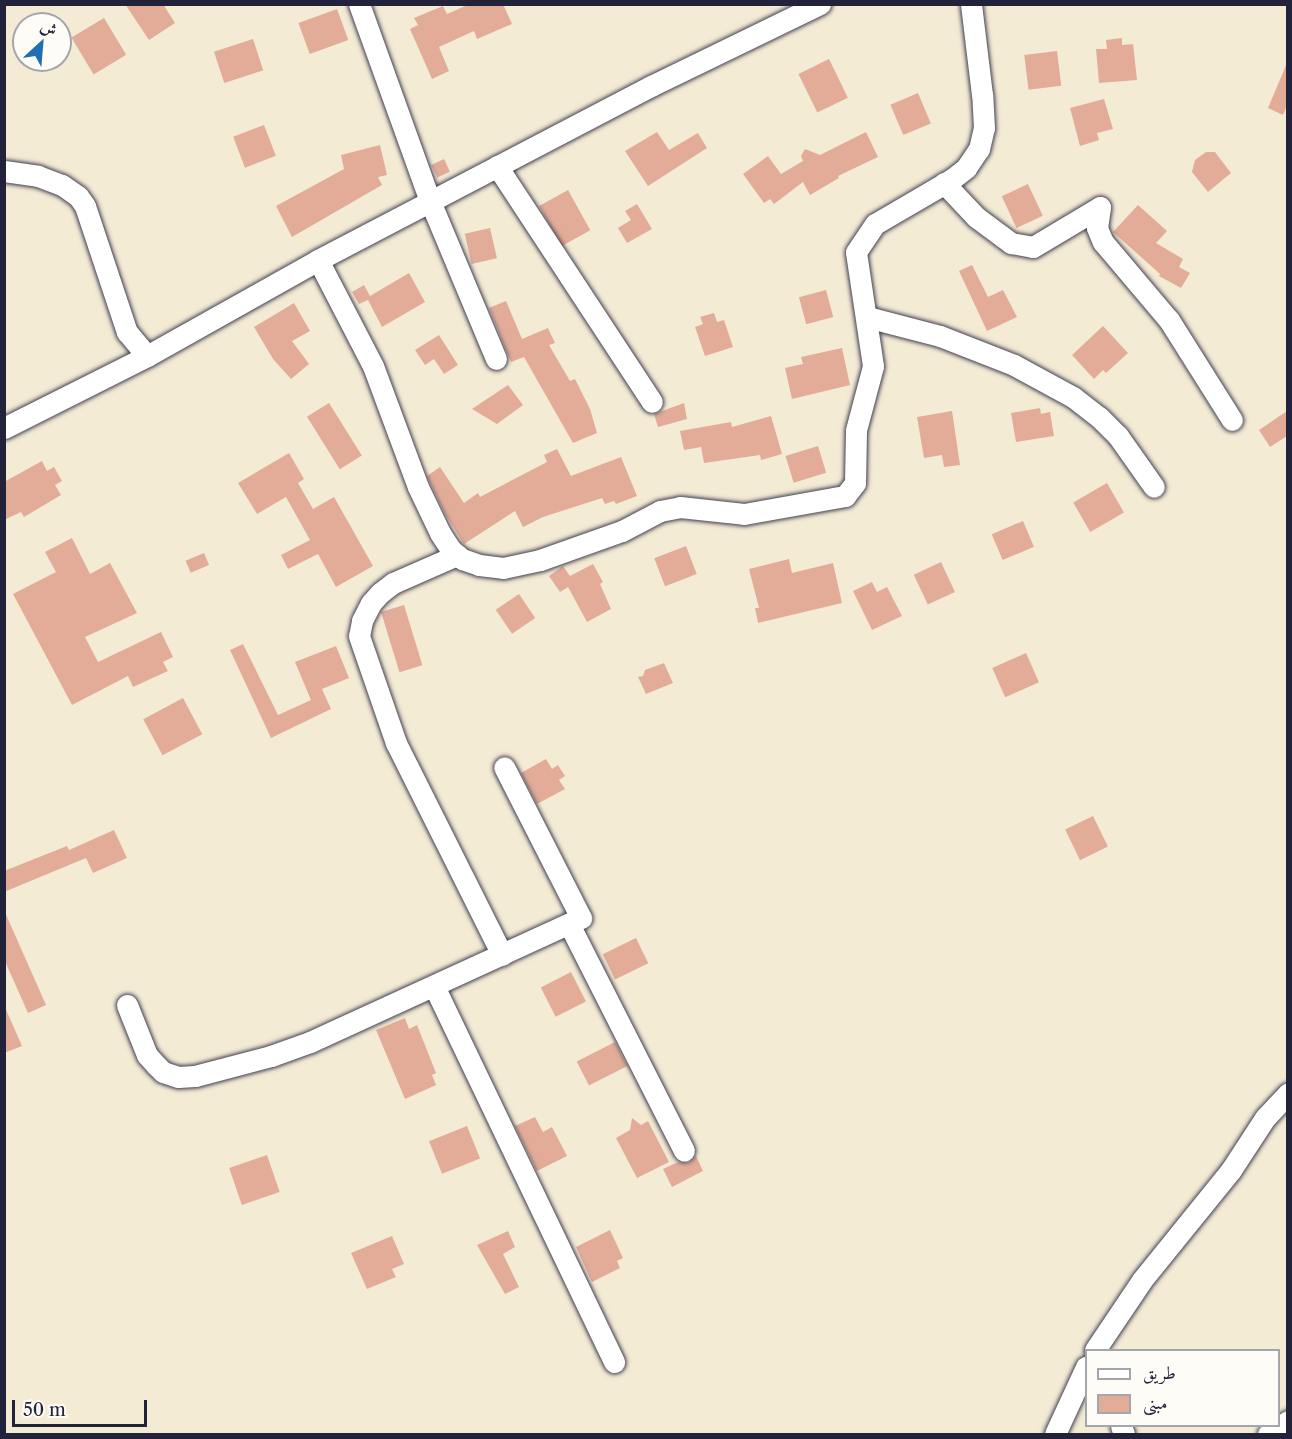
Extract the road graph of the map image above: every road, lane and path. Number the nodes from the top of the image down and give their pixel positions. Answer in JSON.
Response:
{"nodes":[{"id":1,"x":359,"y":4,"type":"edge"},
{"id":2,"x":820,"y":4,"type":"edge"},
{"id":3,"x":971,"y":4,"type":"edge"},
{"id":4,"x":497,"y":166,"type":"junction"},
{"id":5,"x":4,"y":171,"type":"edge"},
{"id":6,"x":944,"y":183,"type":"junction"},
{"id":7,"x":430,"y":201,"type":"junction"},
{"id":8,"x":318,"y":260,"type":"junction"},
{"id":9,"x":867,"y":316,"type":"junction"},
{"id":10,"x":147,"y":356,"type":"junction"},
{"id":11,"x":496,"y":359,"type":"dead end"},
{"id":12,"x":652,"y":402,"type":"dead end"},
{"id":13,"x":1232,"y":420,"type":"dead end"},
{"id":14,"x":4,"y":428,"type":"edge"},
{"id":15,"x":1154,"y":487,"type":"dead end"},
{"id":16,"x":457,"y":555,"type":"junction"},
{"id":17,"x":504,"y":767,"type":"dead end"},
{"id":18,"x":569,"y":924,"type":"junction"},
{"id":19,"x":502,"y":955,"type":"junction"},
{"id":20,"x":434,"y":986,"type":"junction"},
{"id":21,"x":127,"y":1005,"type":"dead end"},
{"id":22,"x":1287,"y":1094,"type":"edge"},
{"id":23,"x":684,"y":1151,"type":"dead end"},
{"id":24,"x":1097,"y":1349,"type":"edge"},
{"id":25,"x":614,"y":1362,"type":"dead end"},
{"id":26,"x":1085,"y":1370,"type":"edge"},
{"id":27,"x":1055,"y":1434,"type":"edge"}],
"edges":[{"from":1,"to":7,"type":"street"},
{"from":2,"to":4,"type":"street"},
{"from":3,"to":6,"type":"street"},
{"from":4,"to":7,"type":"street"},
{"from":4,"to":12,"type":"street"},
{"from":5,"to":10,"type":"street"},
{"from":6,"to":9,"type":"street"},
{"from":6,"to":13,"type":"street"},
{"from":7,"to":8,"type":"street"},
{"from":7,"to":11,"type":"street"},
{"from":8,"to":10,"type":"street"},
{"from":8,"to":16,"type":"street"},
{"from":9,"to":15,"type":"street"},
{"from":9,"to":16,"type":"street"},
{"from":10,"to":14,"type":"street"},
{"from":16,"to":19,"type":"street"},
{"from":17,"to":18,"type":"street"},
{"from":18,"to":19,"type":"street"},
{"from":18,"to":23,"type":"street"},
{"from":19,"to":20,"type":"street"},
{"from":20,"to":21,"type":"street"},
{"from":20,"to":25,"type":"street"},
{"from":22,"to":24,"type":"street"},
{"from":26,"to":27,"type":"street"}]}
